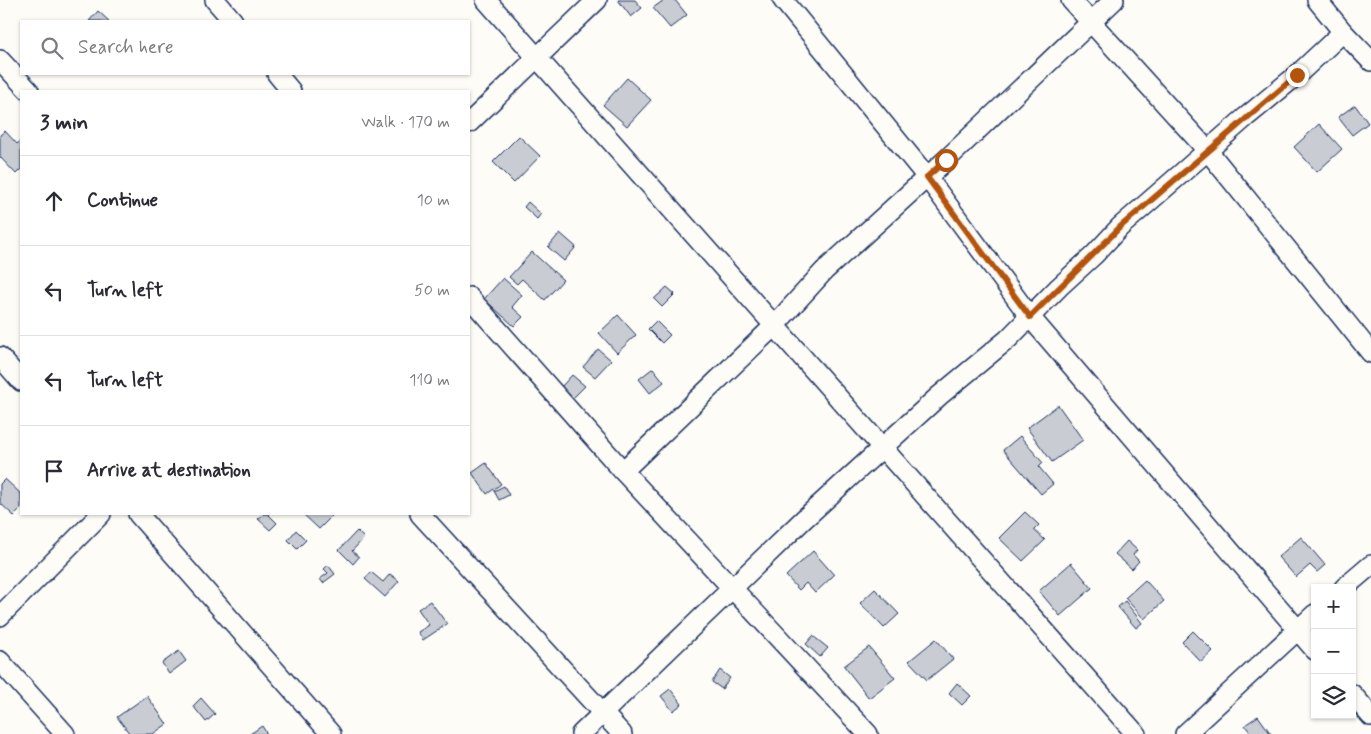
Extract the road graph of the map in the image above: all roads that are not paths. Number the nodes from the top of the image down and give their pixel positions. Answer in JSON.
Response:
{"nodes":[{"id":1,"x":215,"y":0,"type":"edge"},
{"id":2,"x":486,"y":0,"type":"edge"},
{"id":3,"x":597,"y":0,"type":"edge"},
{"id":4,"x":783,"y":0,"type":"edge"},
{"id":5,"x":1071,"y":0,"type":"edge"},
{"id":6,"x":1114,"y":0,"type":"edge"},
{"id":7,"x":1317,"y":0,"type":"edge"},
{"id":8,"x":232,"y":20,"type":"edge"},
{"id":9,"x":1091,"y":21,"type":"junction"},
{"id":10,"x":1343,"y":32,"type":"junction"},
{"id":11,"x":537,"y":57,"type":"junction"},
{"id":12,"x":0,"y":60,"type":"edge"},
{"id":13,"x":1371,"y":61,"type":"edge"},
{"id":14,"x":278,"y":75,"type":"edge"},
{"id":15,"x":28,"y":90,"type":"edge"},
{"id":16,"x":290,"y":90,"type":"edge"},
{"id":17,"x":470,"y":122,"type":"edge"},
{"id":18,"x":1208,"y":151,"type":"junction"},
{"id":19,"x":927,"y":177,"type":"junction"},
{"id":20,"x":470,"y":298,"type":"edge"},
{"id":21,"x":1030,"y":317,"type":"junction"},
{"id":22,"x":774,"y":326,"type":"junction"},
{"id":23,"x":1371,"y":353,"type":"edge"},
{"id":24,"x":0,"y":357,"type":"edge"},
{"id":25,"x":20,"y":380,"type":"edge"},
{"id":26,"x":882,"y":448,"type":"junction"},
{"id":27,"x":623,"y":471,"type":"junction"},
{"id":28,"x":100,"y":515,"type":"edge"},
{"id":29,"x":139,"y":515,"type":"edge"},
{"id":30,"x":421,"y":515,"type":"edge"},
{"id":31,"x":1371,"y":565,"type":"edge"},
{"id":32,"x":1349,"y":584,"type":"edge"},
{"id":33,"x":732,"y":587,"type":"junction"},
{"id":34,"x":0,"y":616,"type":"edge"},
{"id":35,"x":1311,"y":617,"type":"edge"},
{"id":36,"x":1297,"y":629,"type":"junction"},
{"id":37,"x":1311,"y":645,"type":"edge"},
{"id":38,"x":0,"y":661,"type":"edge"},
{"id":39,"x":1356,"y":699,"type":"edge"},
{"id":40,"x":604,"y":712,"type":"junction"},
{"id":41,"x":1371,"y":716,"type":"edge"},
{"id":42,"x":65,"y":734,"type":"edge"},
{"id":43,"x":331,"y":734,"type":"edge"},
{"id":44,"x":581,"y":734,"type":"edge"},
{"id":45,"x":622,"y":734,"type":"edge"},
{"id":46,"x":868,"y":734,"type":"edge"},
{"id":47,"x":1136,"y":734,"type":"edge"},
{"id":48,"x":1186,"y":734,"type":"edge"}],
"edges":[{"from":1,"to":8,"type":"street"},
{"from":2,"to":11,"type":"street"},
{"from":3,"to":11,"type":"street"},
{"from":4,"to":19,"type":"street"},
{"from":5,"to":9,"type":"street"},
{"from":6,"to":9,"type":"street"},
{"from":7,"to":10,"type":"street"},
{"from":9,"to":18,"type":"street"},
{"from":9,"to":19,"type":"street"},
{"from":10,"to":13,"type":"street"},
{"from":10,"to":18,"type":"street"},
{"from":11,"to":17,"type":"street"},
{"from":11,"to":22,"type":"street"},
{"from":12,"to":15,"type":"street"},
{"from":14,"to":16,"type":"street"},
{"from":18,"to":21,"type":"street"},
{"from":18,"to":23,"type":"street"},
{"from":19,"to":21,"type":"street"},
{"from":19,"to":22,"type":"street"},
{"from":20,"to":27,"type":"street"},
{"from":21,"to":26,"type":"street"},
{"from":21,"to":36,"type":"street"},
{"from":22,"to":26,"type":"street"},
{"from":22,"to":27,"type":"street"},
{"from":24,"to":25,"type":"street"},
{"from":26,"to":33,"type":"street"},
{"from":26,"to":47,"type":"street"},
{"from":27,"to":33,"type":"street"},
{"from":28,"to":34,"type":"street"},
{"from":29,"to":43,"type":"street"},
{"from":30,"to":40,"type":"street"},
{"from":31,"to":32,"type":"street"},
{"from":33,"to":40,"type":"street"},
{"from":33,"to":46,"type":"street"},
{"from":35,"to":36,"type":"street"},
{"from":36,"to":37,"type":"street"},
{"from":36,"to":48,"type":"street"},
{"from":38,"to":42,"type":"street"},
{"from":39,"to":41,"type":"street"},
{"from":40,"to":44,"type":"street"},
{"from":40,"to":45,"type":"street"}]}
